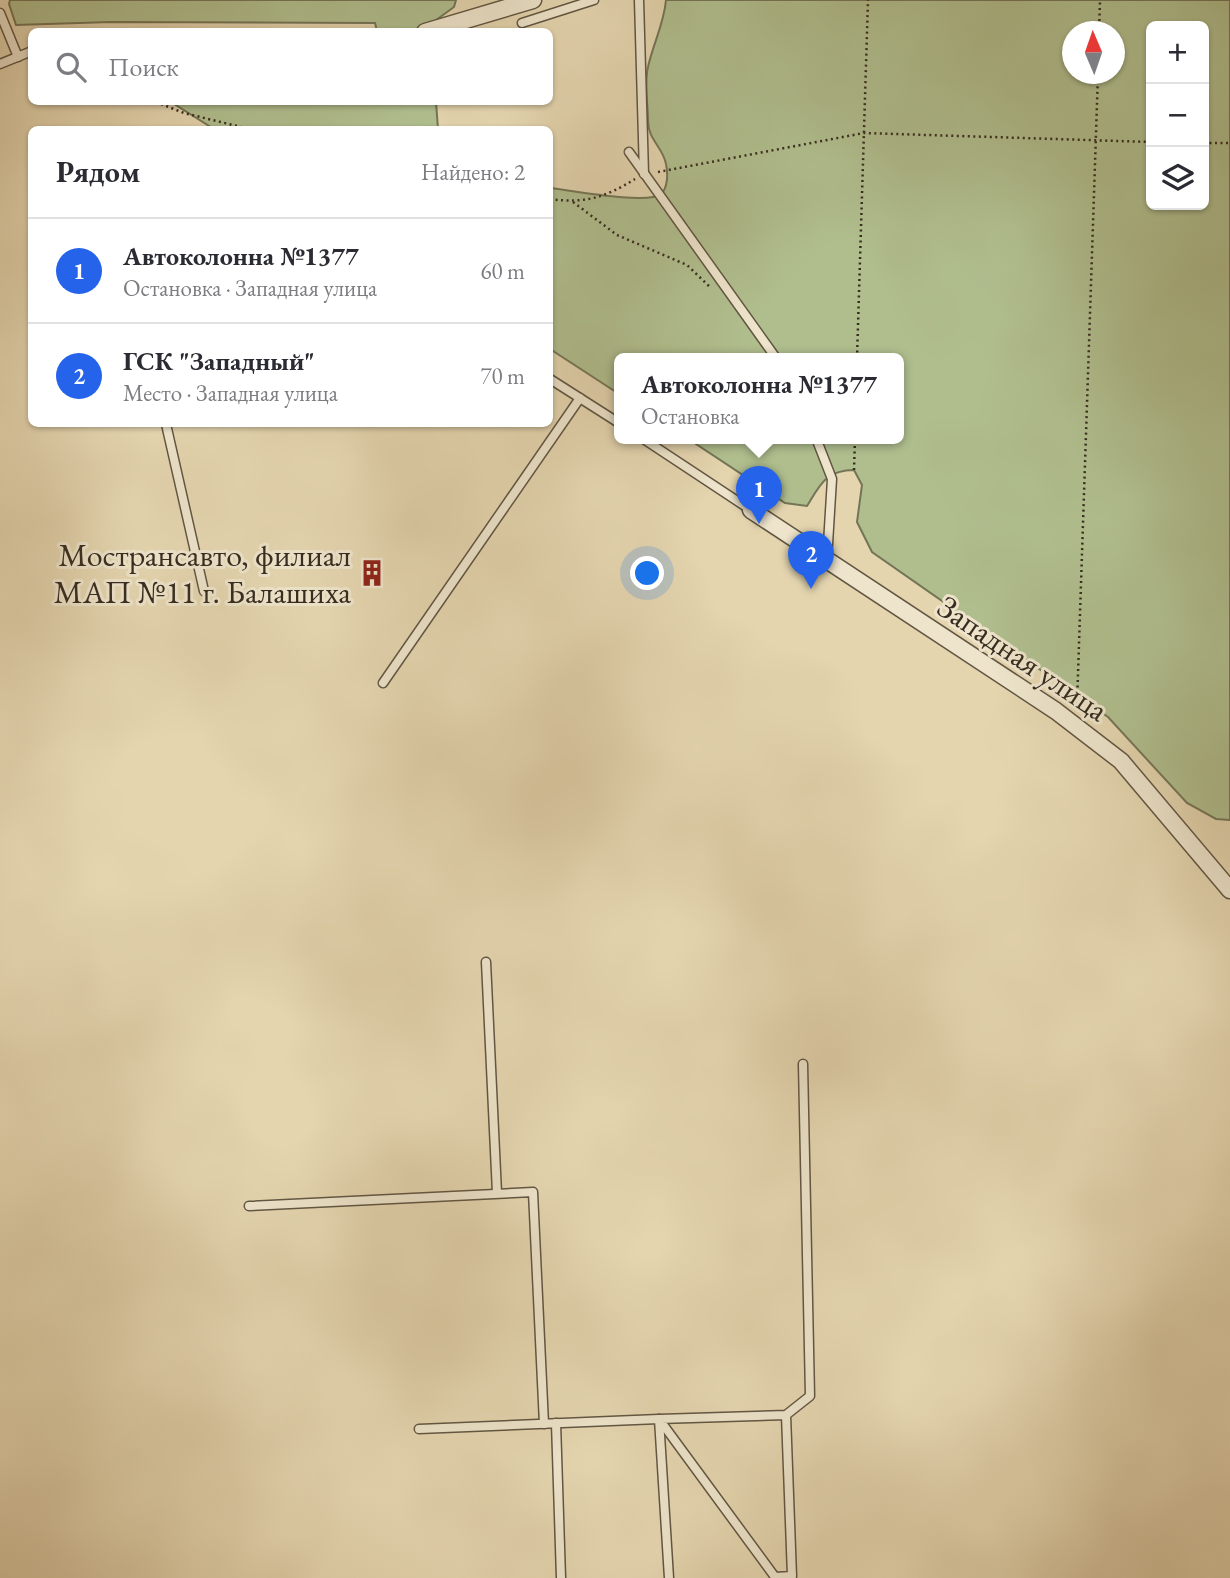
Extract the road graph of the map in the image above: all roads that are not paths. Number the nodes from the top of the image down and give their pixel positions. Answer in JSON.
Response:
{"nodes":[{"id":1,"x":533,"y":0,"type":"edge"},
{"id":2,"x":594,"y":0,"type":"edge"},
{"id":3,"x":639,"y":0,"type":"edge"},
{"id":4,"x":0,"y":13,"type":"edge"},
{"id":5,"x":522,"y":23,"type":"dead end"},
{"id":6,"x":438,"y":28,"type":"edge"},
{"id":7,"x":28,"y":53,"type":"edge"},
{"id":8,"x":18,"y":57,"type":"junction"},
{"id":9,"x":0,"y":64,"type":"edge"},
{"id":10,"x":629,"y":152,"type":"dead end"},
{"id":11,"x":644,"y":174,"type":"junction"},
{"id":12,"x":772,"y":353,"type":"edge"},
{"id":13,"x":553,"y":381,"type":"edge"},
{"id":14,"x":580,"y":398,"type":"junction"},
{"id":15,"x":614,"y":420,"type":"edge"},
{"id":16,"x":167,"y":427,"type":"edge"},
{"id":17,"x":651,"y":444,"type":"edge"},
{"id":18,"x":818,"y":444,"type":"edge"},
{"id":19,"x":751,"y":510,"type":"joint"},
{"id":20,"x":827,"y":560,"type":"junction"},
{"id":21,"x":204,"y":592,"type":"dead end"},
{"id":22,"x":383,"y":683,"type":"dead end"},
{"id":23,"x":1230,"y":890,"type":"edge"},
{"id":24,"x":486,"y":962,"type":"dead end"},
{"id":25,"x":803,"y":1064,"type":"dead end"},
{"id":26,"x":497,"y":1193,"type":"junction"},
{"id":27,"x":249,"y":1206,"type":"dead end"},
{"id":28,"x":786,"y":1415,"type":"junction"},
{"id":29,"x":659,"y":1419,"type":"junction"},
{"id":30,"x":556,"y":1423,"type":"junction"},
{"id":31,"x":544,"y":1424,"type":"junction"},
{"id":32,"x":419,"y":1429,"type":"dead end"},
{"id":33,"x":561,"y":1578,"type":"edge"},
{"id":34,"x":669,"y":1578,"type":"edge"}],
"edges":[{"from":1,"to":6,"type":"street"},
{"from":2,"to":5,"type":"lane"},
{"from":3,"to":11,"type":"lane"},
{"from":4,"to":8,"type":"lane"},
{"from":7,"to":8,"type":"lane"},
{"from":8,"to":9,"type":"lane"},
{"from":10,"to":11,"type":"lane"},
{"from":11,"to":12,"type":"lane"},
{"from":13,"to":14,"type":"lane"},
{"from":14,"to":15,"type":"lane"},
{"from":14,"to":22,"type":"lane"},
{"from":16,"to":21,"type":"lane"},
{"from":17,"to":19,"type":"lane"},
{"from":18,"to":20,"type":"lane"},
{"from":19,"to":20,"type":"street","name":"Западная улица"},
{"from":20,"to":23,"type":"street","name":"Западная улица"},
{"from":24,"to":26,"type":"lane"},
{"from":25,"to":28,"type":"lane"},
{"from":26,"to":27,"type":"lane"},
{"from":26,"to":31,"type":"lane"},
{"from":28,"to":29,"type":"lane"},
{"from":28,"to":29,"type":"lane"},
{"from":29,"to":30,"type":"lane"},
{"from":29,"to":34,"type":"lane"},
{"from":30,"to":31,"type":"lane"},
{"from":30,"to":33,"type":"lane"},
{"from":31,"to":32,"type":"lane"}]}
